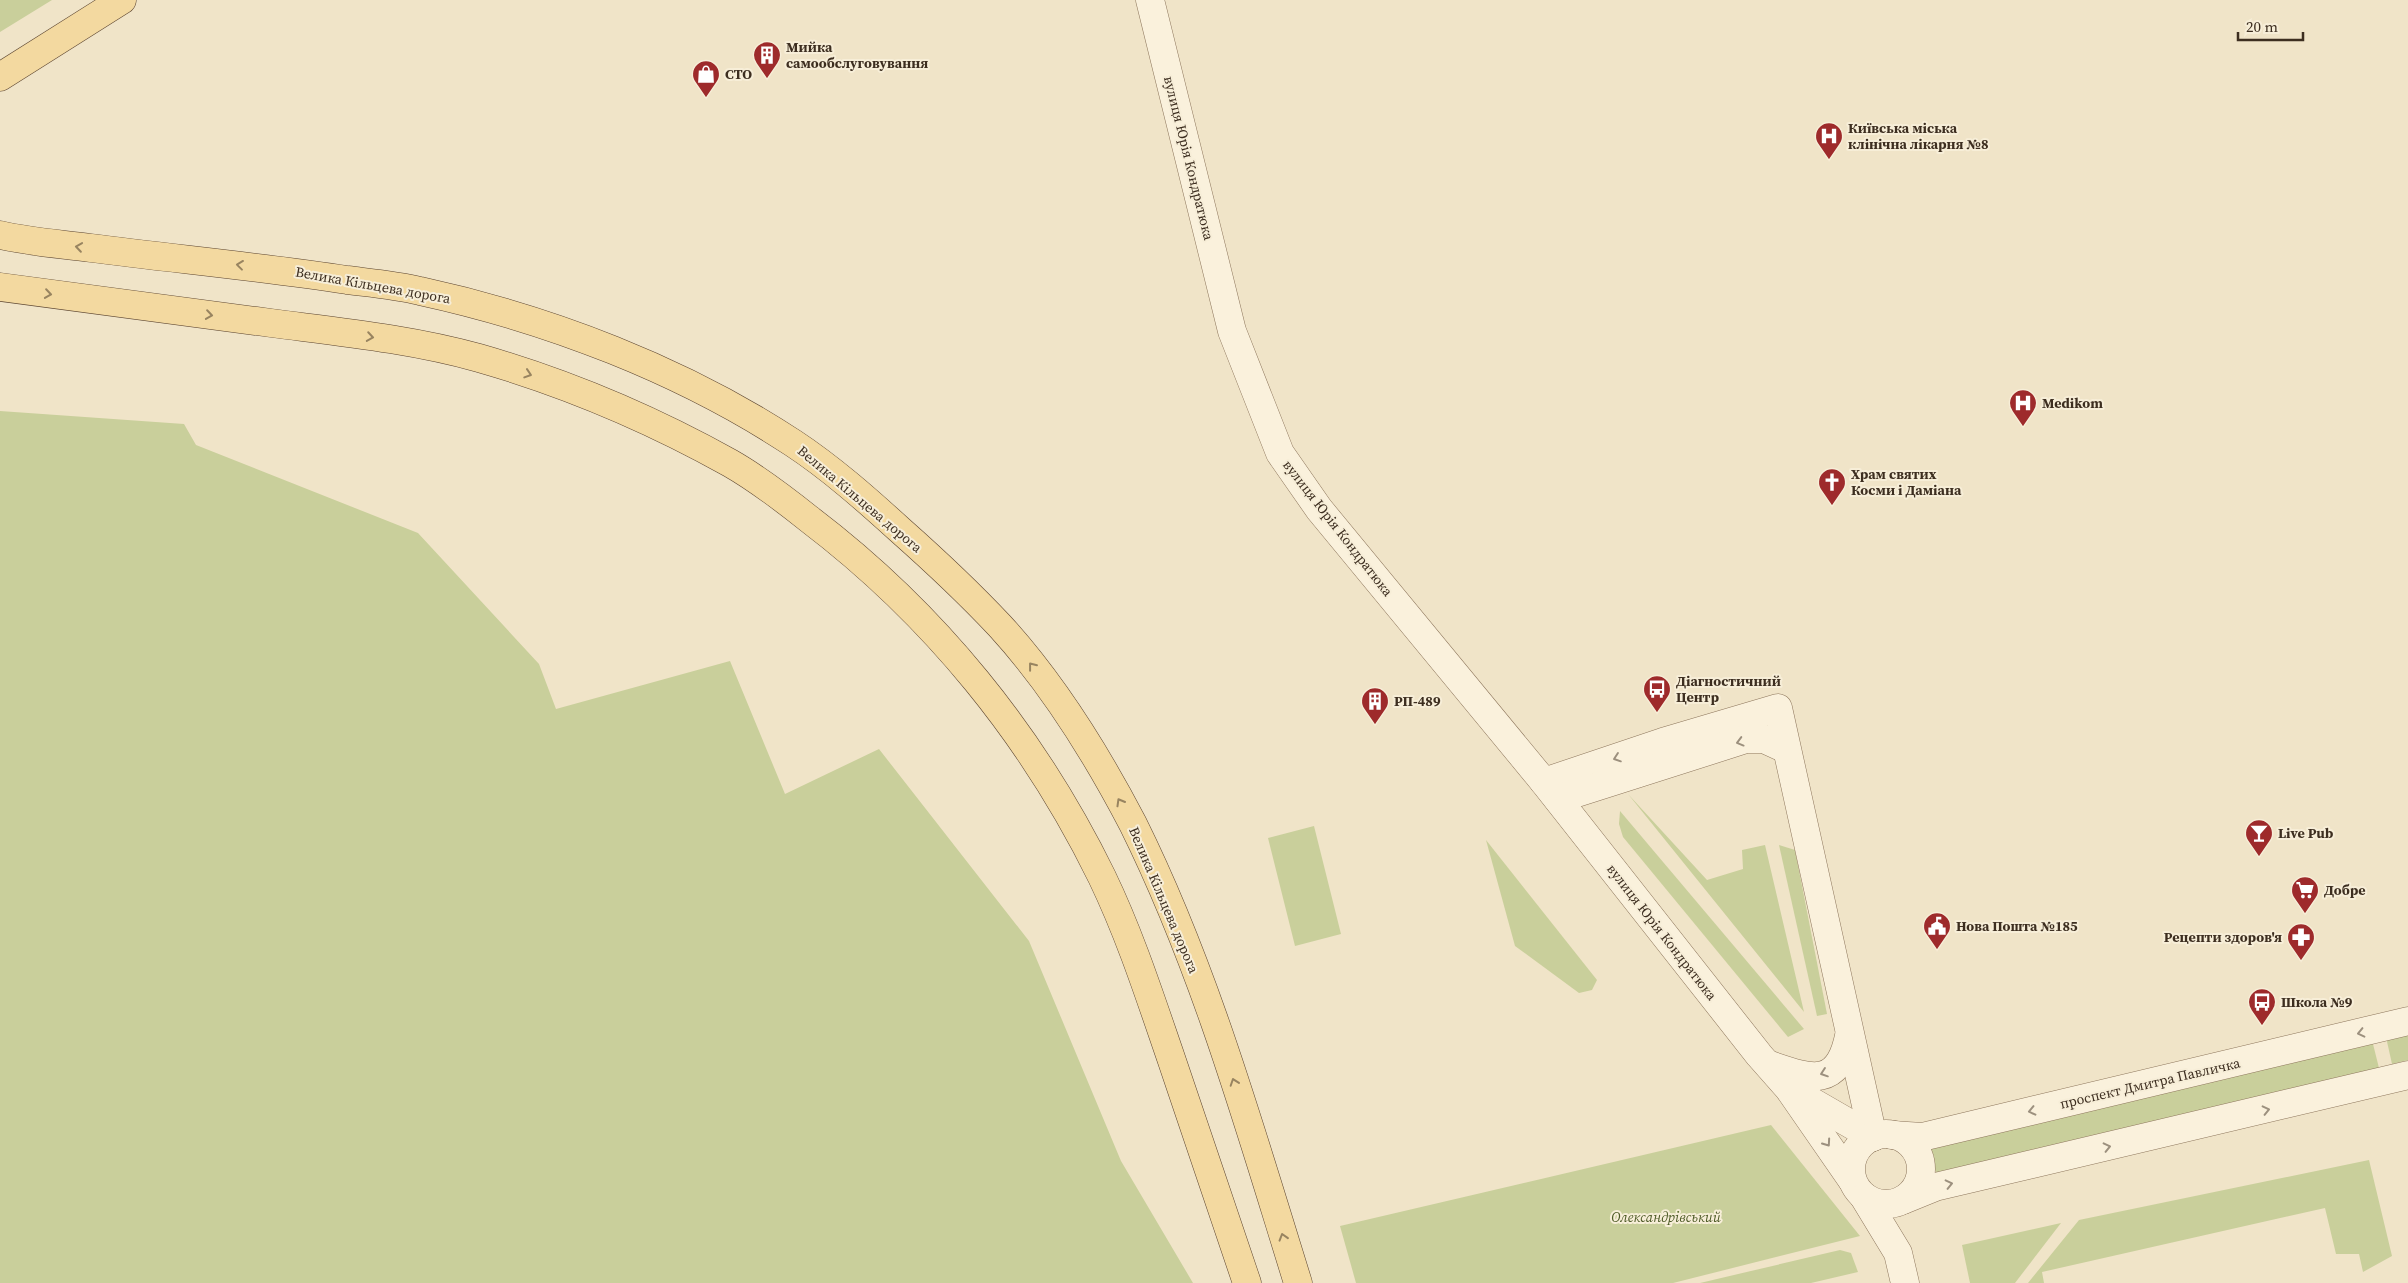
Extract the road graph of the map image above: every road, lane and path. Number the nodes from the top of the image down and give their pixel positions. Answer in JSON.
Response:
{"nodes":[{"id":1,"x":122,"y":0,"type":"edge"},
{"id":2,"x":1150,"y":0,"type":"edge"},
{"id":3,"x":0,"y":77,"type":"edge"},
{"id":4,"x":4,"y":233,"type":"edge"},
{"id":5,"x":0,"y":287,"type":"edge"},
{"id":6,"x":1786,"y":749,"type":"junction"},
{"id":7,"x":1551,"y":791,"type":"junction"},
{"id":8,"x":2408,"y":1021,"type":"edge"},
{"id":9,"x":1849,"y":1036,"type":"junction"},
{"id":10,"x":1768,"y":1064,"type":"junction"},
{"id":11,"x":2408,"y":1076,"type":"edge"},
{"id":12,"x":1789,"y":1089,"type":"junction"},
{"id":13,"x":1882,"y":1136,"type":"junction"},
{"id":14,"x":1858,"y":1188,"type":"junction"},
{"id":15,"x":1903,"y":1200,"type":"junction"},
{"id":16,"x":1898,"y":1253,"type":"junction"},
{"id":17,"x":1247,"y":1283,"type":"edge"},
{"id":18,"x":1298,"y":1283,"type":"edge"},
{"id":19,"x":1905,"y":1283,"type":"edge"}],
"edges":[{"from":1,"to":3,"type":"main road"},
{"from":2,"to":7,"type":"street","name":"вулиця Юрія Кондратюка"},
{"from":18,"to":4,"type":"main road","name":"Велика Кільцева дорога","one_way":true},
{"from":5,"to":17,"type":"main road","one_way":true},
{"from":6,"to":7,"type":"street","one_way":true},
{"from":6,"to":7,"type":"street","one_way":true},
{"from":6,"to":9,"type":"street"},
{"from":7,"to":10,"type":"street","name":"вулиця Юрія Кондратюка"},
{"from":8,"to":13,"type":"street","name":"проспект Дмитра Павличка","one_way":true},
{"from":9,"to":10,"type":"street","one_way":true},
{"from":9,"to":13,"type":"street"},
{"from":10,"to":12,"type":"street","name":"вулиця Юрія Кондратюка"},
{"from":15,"to":11,"type":"street","one_way":true},
{"from":12,"to":13,"type":"street","name":"вулиця Юрія Кондратюка"},
{"from":12,"to":14,"type":"street","name":"вулиця Юрія Кондратюка","one_way":true},
{"from":13,"to":14,"type":"street"},
{"from":13,"to":15,"type":"street"},
{"from":14,"to":15,"type":"street"},
{"from":14,"to":16,"type":"street","name":"вулиця Юрія Кондратюка"},
{"from":15,"to":16,"type":"street","name":"вулиця Юрія Кондратюка"},
{"from":16,"to":19,"type":"street","name":"вулиця Юрія Кондратюка"}]}
